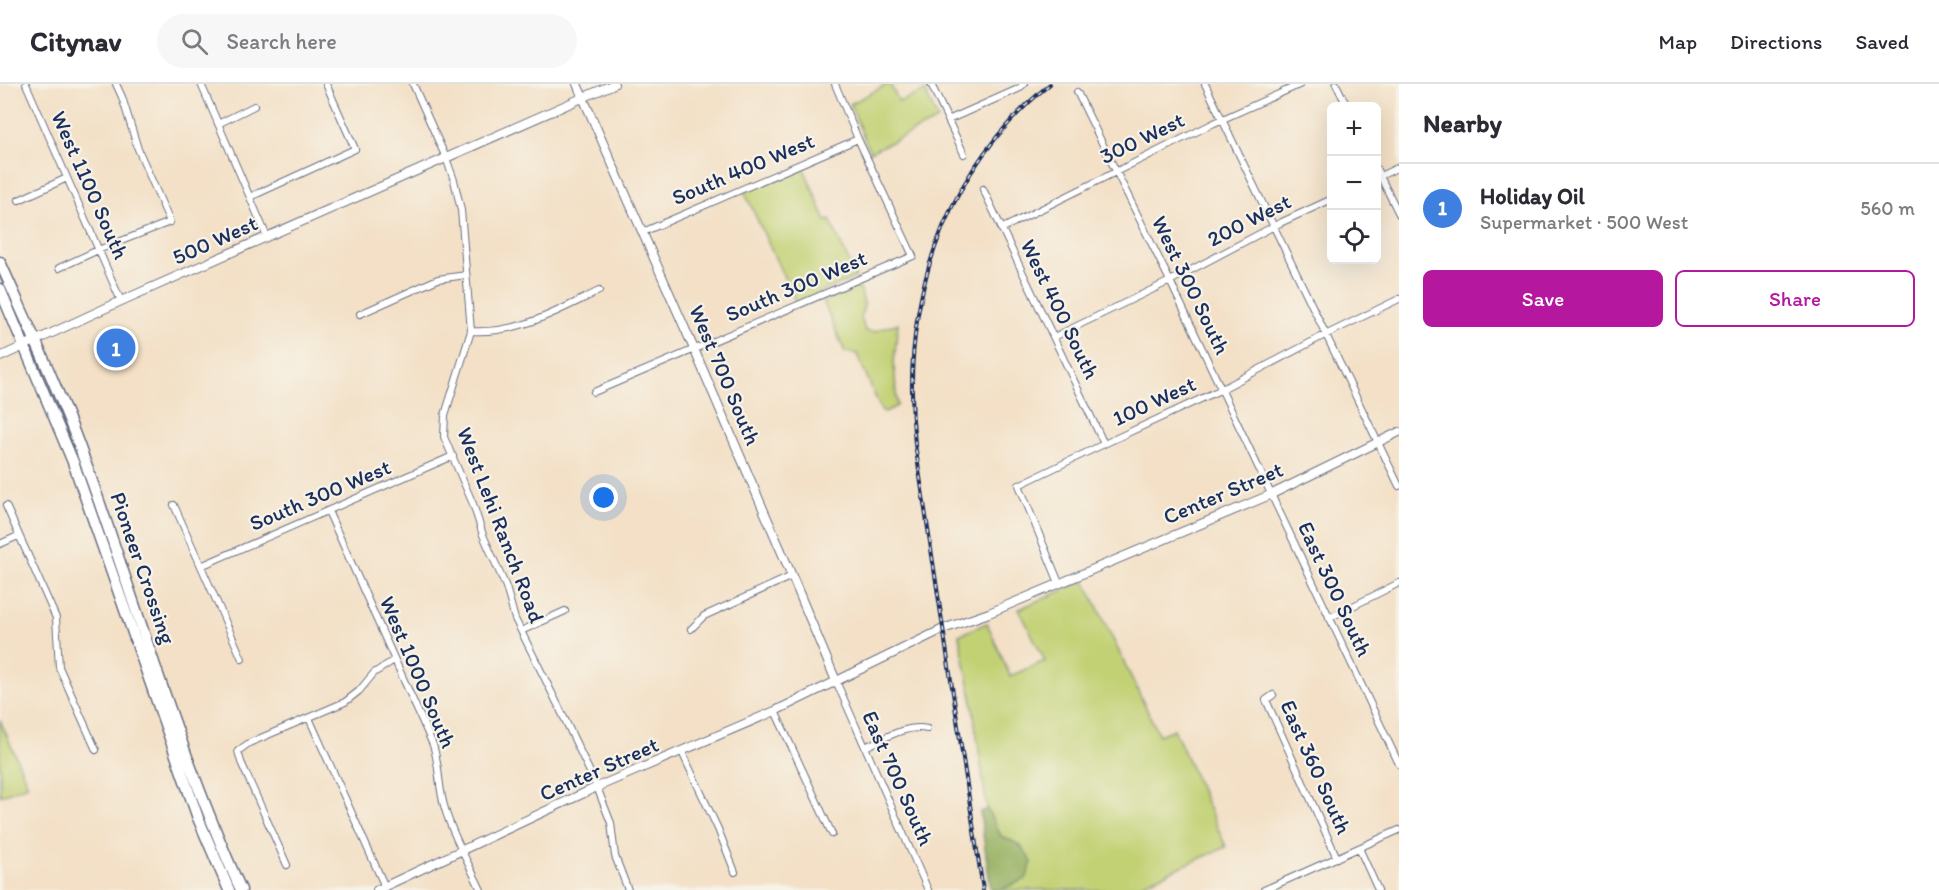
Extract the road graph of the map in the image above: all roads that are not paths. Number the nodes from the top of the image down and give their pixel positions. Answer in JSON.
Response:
{"nodes":[{"id":1,"x":26,"y":84,"type":"edge"},
{"id":2,"x":116,"y":84,"type":"edge"},
{"id":3,"x":201,"y":84,"type":"edge"},
{"id":4,"x":326,"y":84,"type":"edge"},
{"id":5,"x":412,"y":84,"type":"edge"},
{"id":6,"x":577,"y":84,"type":"edge"},
{"id":7,"x":614,"y":84,"type":"edge"},
{"id":8,"x":835,"y":84,"type":"edge"},
{"id":9,"x":931,"y":84,"type":"edge"},
{"id":10,"x":1024,"y":84,"type":"edge"},
{"id":11,"x":1204,"y":84,"type":"edge"},
{"id":12,"x":1301,"y":84,"type":"edge"},
{"id":13,"x":1336,"y":84,"type":"edge"},
{"id":14,"x":1077,"y":92,"type":"dead end"},
{"id":15,"x":582,"y":98,"type":"junction"},
{"id":16,"x":1345,"y":102,"type":"edge"},
{"id":17,"x":254,"y":106,"type":"dead end"},
{"id":18,"x":1222,"y":119,"type":"junction"},
{"id":19,"x":948,"y":120,"type":"junction"},
{"id":20,"x":218,"y":123,"type":"junction"},
{"id":21,"x":858,"y":140,"type":"junction"},
{"id":22,"x":964,"y":154,"type":"dead end"},
{"id":23,"x":446,"y":158,"type":"junction"},
{"id":24,"x":1399,"y":167,"type":"edge"},
{"id":25,"x":1115,"y":171,"type":"junction"},
{"id":26,"x":1381,"y":175,"type":"edge"},
{"id":27,"x":67,"y":178,"type":"junction"},
{"id":28,"x":1381,"y":181,"type":"edge"},
{"id":29,"x":983,"y":189,"type":"dead end"},
{"id":30,"x":250,"y":197,"type":"junction"},
{"id":31,"x":19,"y":200,"type":"dead end"},
{"id":32,"x":1327,"y":201,"type":"edge"},
{"id":33,"x":1399,"y":214,"type":"edge"},
{"id":34,"x":1273,"y":227,"type":"junction"},
{"id":35,"x":1001,"y":229,"type":"junction"},
{"id":36,"x":643,"y":232,"type":"junction"},
{"id":37,"x":267,"y":237,"type":"junction"},
{"id":38,"x":98,"y":250,"type":"junction"},
{"id":39,"x":0,"y":262,"type":"edge"},
{"id":40,"x":59,"y":268,"type":"dead end"},
{"id":41,"x":466,"y":275,"type":"junction"},
{"id":42,"x":1170,"y":281,"type":"junction"},
{"id":43,"x":0,"y":289,"type":"edge"},
{"id":44,"x":599,"y":291,"type":"dead end"},
{"id":45,"x":1399,"y":299,"type":"edge"},
{"id":46,"x":121,"y":301,"type":"junction"},
{"id":47,"x":360,"y":314,"type":"dead end"},
{"id":48,"x":471,"y":331,"type":"junction"},
{"id":49,"x":1326,"y":334,"type":"junction"},
{"id":50,"x":1054,"y":337,"type":"junction"},
{"id":51,"x":30,"y":343,"type":"junction"},
{"id":52,"x":694,"y":349,"type":"junction"},
{"id":53,"x":0,"y":357,"type":"edge"},
{"id":54,"x":1220,"y":390,"type":"junction"},
{"id":55,"x":594,"y":392,"type":"dead end"},
{"id":56,"x":1399,"y":432,"type":"edge"},
{"id":57,"x":1377,"y":442,"type":"junction"},
{"id":58,"x":1104,"y":444,"type":"junction"},
{"id":59,"x":453,"y":456,"type":"junction"},
{"id":60,"x":1399,"y":486,"type":"edge"},
{"id":61,"x":1270,"y":495,"type":"junction"},
{"id":62,"x":174,"y":505,"type":"dead end"},
{"id":63,"x":6,"y":506,"type":"dead end"},
{"id":64,"x":328,"y":511,"type":"junction"},
{"id":65,"x":18,"y":536,"type":"junction"},
{"id":66,"x":0,"y":544,"type":"edge"},
{"id":67,"x":201,"y":566,"type":"junction"},
{"id":68,"x":792,"y":576,"type":"junction"},
{"id":69,"x":1059,"y":583,"type":"junction"},
{"id":70,"x":1399,"y":583,"type":"edge"},
{"id":71,"x":565,"y":611,"type":"dead end"},
{"id":72,"x":1329,"y":618,"type":"junction"},
{"id":73,"x":691,"y":629,"type":"dead end"},
{"id":74,"x":521,"y":631,"type":"junction"},
{"id":75,"x":242,"y":659,"type":"dead end"},
{"id":76,"x":394,"y":660,"type":"junction"},
{"id":77,"x":836,"y":681,"type":"junction"},
{"id":78,"x":1274,"y":695,"type":"dead end"},
{"id":79,"x":775,"y":711,"type":"junction"},
{"id":80,"x":309,"y":718,"type":"junction"},
{"id":81,"x":927,"y":729,"type":"dead end"},
{"id":82,"x":865,"y":747,"type":"junction"},
{"id":83,"x":96,"y":750,"type":"dead end"},
{"id":84,"x":682,"y":752,"type":"junction"},
{"id":85,"x":1399,"y":764,"type":"edge"},
{"id":86,"x":597,"y":787,"type":"junction"},
{"id":87,"x":1399,"y":830,"type":"edge"},
{"id":88,"x":832,"y":834,"type":"dead end"},
{"id":89,"x":1359,"y":848,"type":"junction"},
{"id":90,"x":463,"y":851,"type":"junction"},
{"id":91,"x":1337,"y":858,"type":"junction"},
{"id":92,"x":287,"y":865,"type":"dead end"},
{"id":93,"x":735,"y":872,"type":"dead end"},
{"id":94,"x":381,"y":888,"type":"edge"},
{"id":95,"x":229,"y":890,"type":"edge"},
{"id":96,"x":241,"y":890,"type":"edge"},
{"id":97,"x":481,"y":890,"type":"edge"},
{"id":98,"x":628,"y":890,"type":"edge"},
{"id":99,"x":928,"y":890,"type":"edge"},
{"id":100,"x":1264,"y":890,"type":"edge"},
{"id":101,"x":1378,"y":890,"type":"edge"}],
"edges":[{"from":1,"to":27,"type":"street","name":"West 1100 South"},
{"from":2,"to":38,"type":"street"},
{"from":3,"to":20,"type":"street"},
{"from":4,"to":30,"type":"street"},
{"from":5,"to":23,"type":"street","name":"West Lehi Ranch Road"},
{"from":6,"to":15,"type":"street","name":"West 700 South"},
{"from":7,"to":15,"type":"street"},
{"from":8,"to":21,"type":"street"},
{"from":9,"to":19,"type":"street"},
{"from":10,"to":19,"type":"street"},
{"from":11,"to":18,"type":"street"},
{"from":12,"to":18,"type":"street","name":"300 West"},
{"from":13,"to":16,"type":"street"},
{"from":14,"to":25,"type":"street","name":"West 300 South"},
{"from":15,"to":23,"type":"street","name":"500 West"},
{"from":15,"to":36,"type":"street","name":"West 700 South"},
{"from":17,"to":20,"type":"street"},
{"from":18,"to":25,"type":"street","name":"300 West"},
{"from":18,"to":34,"type":"street"},
{"from":19,"to":22,"type":"street"},
{"from":20,"to":30,"type":"street"},
{"from":21,"to":36,"type":"street","name":"South 400 West"},
{"from":21,"to":52,"type":"street","name":"South 300 West"},
{"from":23,"to":37,"type":"street","name":"500 West"},
{"from":23,"to":41,"type":"street","name":"West Lehi Ranch Road"},
{"from":24,"to":26,"type":"street"},
{"from":25,"to":35,"type":"street","name":"300 West"},
{"from":25,"to":42,"type":"street","name":"West 300 South"},
{"from":27,"to":31,"type":"street"},
{"from":27,"to":38,"type":"street","name":"West 1100 South"},
{"from":28,"to":33,"type":"street"},
{"from":29,"to":35,"type":"street","name":"West 400 South"},
{"from":30,"to":37,"type":"street"},
{"from":32,"to":34,"type":"street","name":"200 West"},
{"from":34,"to":42,"type":"street","name":"200 West"},
{"from":34,"to":49,"type":"street"},
{"from":35,"to":50,"type":"street","name":"West 400 South"},
{"from":36,"to":52,"type":"street","name":"West 700 South"},
{"from":37,"to":46,"type":"street","name":"500 West"},
{"from":38,"to":40,"type":"street"},
{"from":38,"to":46,"type":"street","name":"West 1100 South"},
{"from":39,"to":51,"type":"highway","name":"Pioneer Crossing"},
{"from":41,"to":47,"type":"street"},
{"from":41,"to":48,"type":"street","name":"West Lehi Ranch Road"},
{"from":42,"to":50,"type":"street","name":"200 West"},
{"from":42,"to":54,"type":"street","name":"West 300 South"},
{"from":43,"to":51,"type":"highway","name":"Pioneer Crossing"},
{"from":44,"to":48,"type":"street"},
{"from":45,"to":49,"type":"street","name":"100 West"},
{"from":46,"to":51,"type":"street","name":"500 West"},
{"from":48,"to":59,"type":"street","name":"West Lehi Ranch Road"},
{"from":49,"to":54,"type":"street","name":"100 West"},
{"from":49,"to":57,"type":"street"},
{"from":50,"to":58,"type":"street","name":"West 400 South"},
{"from":51,"to":53,"type":"street","name":"500 West"},
{"from":51,"to":95,"type":"highway","name":"Pioneer Crossing"},
{"from":51,"to":96,"type":"highway","name":"Pioneer Crossing"},
{"from":52,"to":55,"type":"street","name":"South 300 West"},
{"from":52,"to":68,"type":"street","name":"West 700 South"},
{"from":54,"to":58,"type":"street","name":"100 West"},
{"from":54,"to":61,"type":"street","name":"West 300 South"},
{"from":56,"to":57,"type":"street","name":"Center Street"},
{"from":57,"to":60,"type":"street"},
{"from":57,"to":61,"type":"street","name":"Center Street"},
{"from":58,"to":69,"type":"street","name":"100 West"},
{"from":59,"to":64,"type":"street","name":"South 300 West"},
{"from":59,"to":74,"type":"street","name":"West Lehi Ranch Road"},
{"from":61,"to":69,"type":"street","name":"Center Street"},
{"from":61,"to":72,"type":"street","name":"East 300 South"},
{"from":62,"to":67,"type":"street"},
{"from":63,"to":65,"type":"street"},
{"from":64,"to":67,"type":"street","name":"South 300 West"},
{"from":64,"to":76,"type":"street","name":"West 1000 South"},
{"from":65,"to":66,"type":"street"},
{"from":65,"to":83,"type":"street"},
{"from":67,"to":75,"type":"street"},
{"from":68,"to":73,"type":"street"},
{"from":68,"to":77,"type":"street","name":"West 700 South"},
{"from":69,"to":77,"type":"street","name":"Center Street"},
{"from":70,"to":72,"type":"street"},
{"from":71,"to":74,"type":"street"},
{"from":72,"to":85,"type":"street","name":"East 300 South"},
{"from":74,"to":86,"type":"street","name":"West Lehi Ranch Road"},
{"from":76,"to":80,"type":"street"},
{"from":76,"to":90,"type":"street","name":"West 1000 South"},
{"from":77,"to":79,"type":"street","name":"Center Street"},
{"from":77,"to":82,"type":"street","name":"East 700 South"},
{"from":78,"to":91,"type":"street","name":"East 360 South"},
{"from":79,"to":84,"type":"street","name":"Center Street"},
{"from":79,"to":88,"type":"street"},
{"from":80,"to":92,"type":"street"},
{"from":80,"to":94,"type":"street"},
{"from":81,"to":82,"type":"street"},
{"from":82,"to":99,"type":"street","name":"East 700 South"},
{"from":84,"to":86,"type":"street","name":"Center Street"},
{"from":84,"to":93,"type":"street"},
{"from":86,"to":90,"type":"street","name":"Center Street"},
{"from":86,"to":98,"type":"street","name":"West Lehi Ranch Road"},
{"from":87,"to":89,"type":"street"},
{"from":89,"to":91,"type":"street"},
{"from":89,"to":101,"type":"street"},
{"from":90,"to":94,"type":"street","name":"Center Street"},
{"from":90,"to":97,"type":"street","name":"West 1000 South"},
{"from":91,"to":100,"type":"street"}]}
